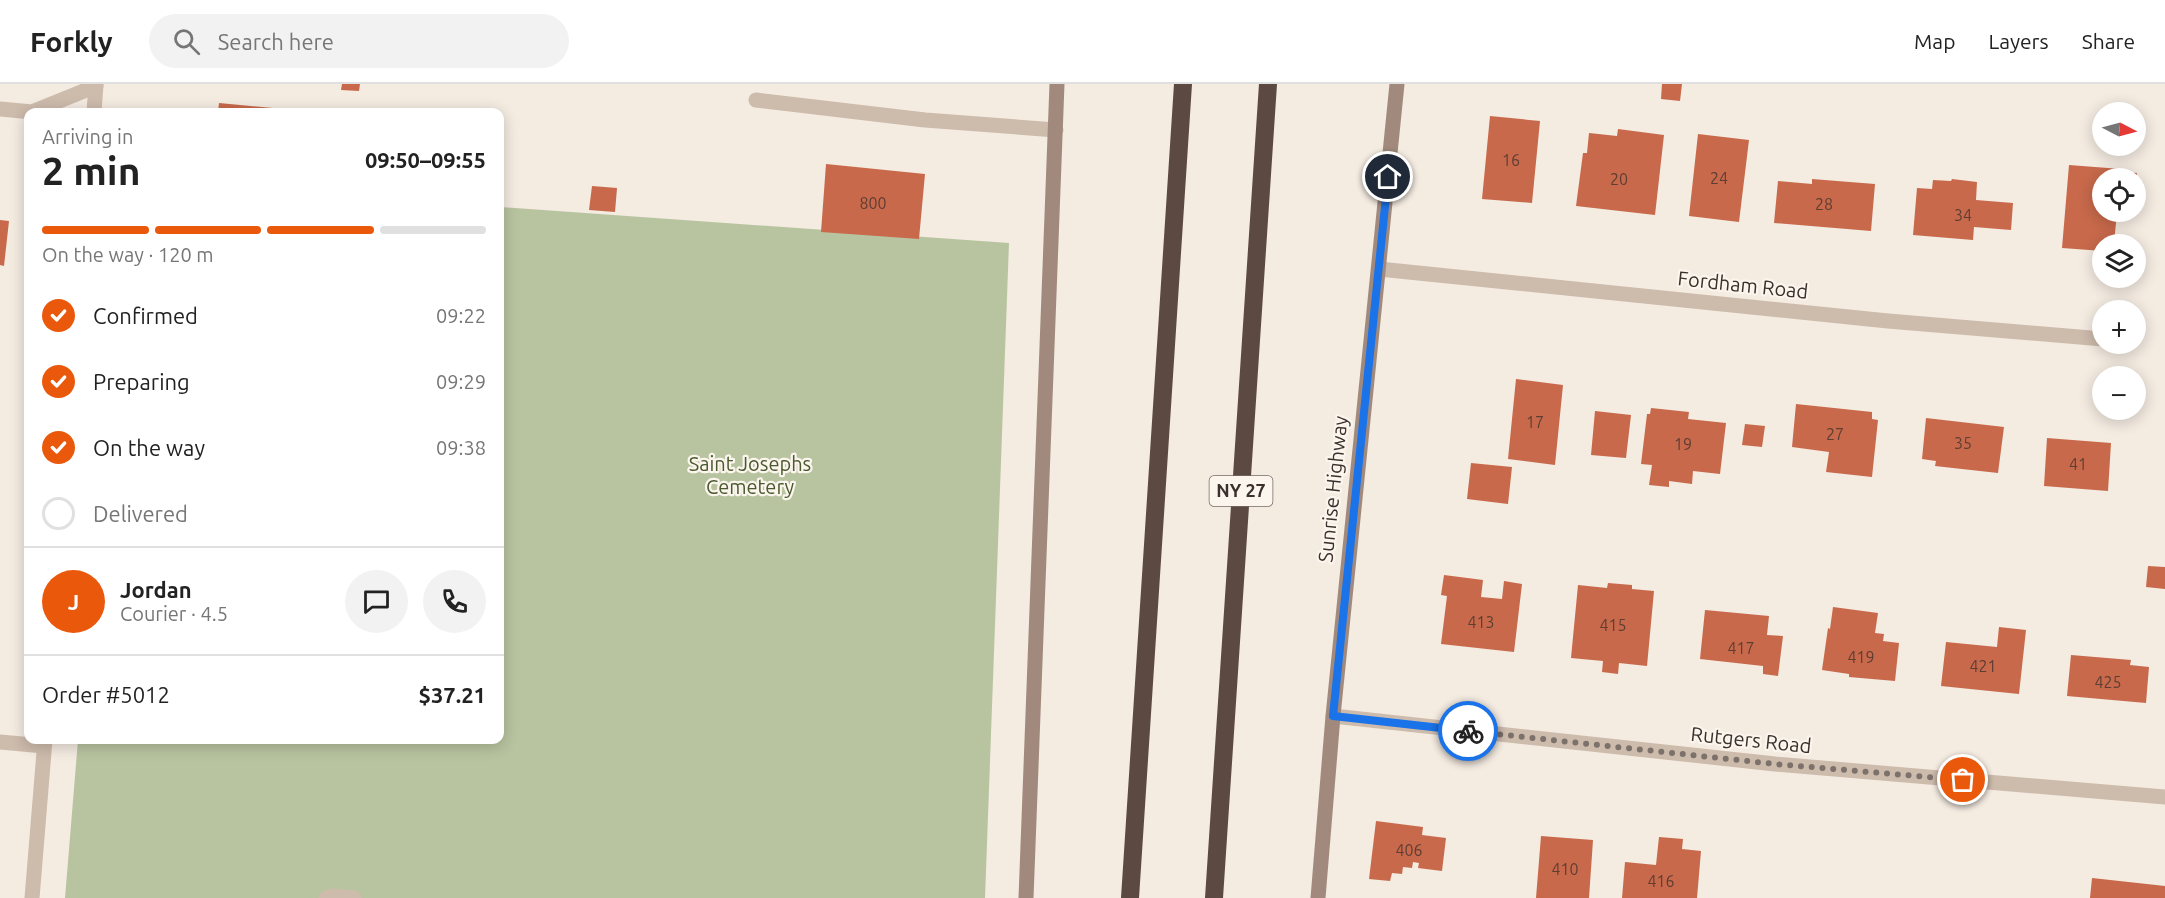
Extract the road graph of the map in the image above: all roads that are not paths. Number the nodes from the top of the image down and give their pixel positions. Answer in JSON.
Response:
{"nodes":[{"id":1,"x":1057,"y":84,"type":"edge"},
{"id":2,"x":1183,"y":84,"type":"edge"},
{"id":3,"x":1268,"y":84,"type":"edge"},
{"id":4,"x":1397,"y":84,"type":"edge"},
{"id":5,"x":96,"y":85,"type":"edge"},
{"id":6,"x":756,"y":100,"type":"dead end"},
{"id":7,"x":41,"y":108,"type":"edge"},
{"id":8,"x":94,"y":108,"type":"edge"},
{"id":9,"x":0,"y":109,"type":"edge"},
{"id":10,"x":24,"y":111,"type":"edge"},
{"id":11,"x":1056,"y":130,"type":"junction"},
{"id":12,"x":1379,"y":269,"type":"junction"},
{"id":13,"x":2092,"y":338,"type":"edge"},
{"id":14,"x":1333,"y":716,"type":"junction"},
{"id":15,"x":0,"y":742,"type":"edge"},
{"id":16,"x":24,"y":743,"type":"edge"},
{"id":17,"x":44,"y":744,"type":"edge"},
{"id":18,"x":2165,"y":797,"type":"edge"},
{"id":19,"x":32,"y":898,"type":"edge"},
{"id":20,"x":326,"y":898,"type":"edge"},
{"id":21,"x":354,"y":898,"type":"edge"},
{"id":22,"x":1026,"y":898,"type":"edge"},
{"id":23,"x":1130,"y":898,"type":"edge"},
{"id":24,"x":1214,"y":898,"type":"edge"},
{"id":25,"x":1318,"y":898,"type":"edge"}],
"edges":[{"from":1,"to":11,"type":"main road"},
{"from":2,"to":23,"type":"highway"},
{"from":3,"to":24,"type":"highway","number":"NY 27"},
{"from":4,"to":12,"type":"main road","name":"Sunrise Highway"},
{"from":5,"to":7,"type":"street"},
{"from":5,"to":8,"type":"street"},
{"from":6,"to":11,"type":"street"},
{"from":9,"to":10,"type":"street"},
{"from":11,"to":22,"type":"main road"},
{"from":12,"to":13,"type":"street","name":"Fordham Road"},
{"from":12,"to":14,"type":"main road","name":"Sunrise Highway"},
{"from":14,"to":18,"type":"street","name":"Rutgers Road"},
{"from":14,"to":25,"type":"main road","name":"Sunrise Highway"},
{"from":15,"to":16,"type":"street"},
{"from":17,"to":19,"type":"street"},
{"from":20,"to":21,"type":"street"}]}
